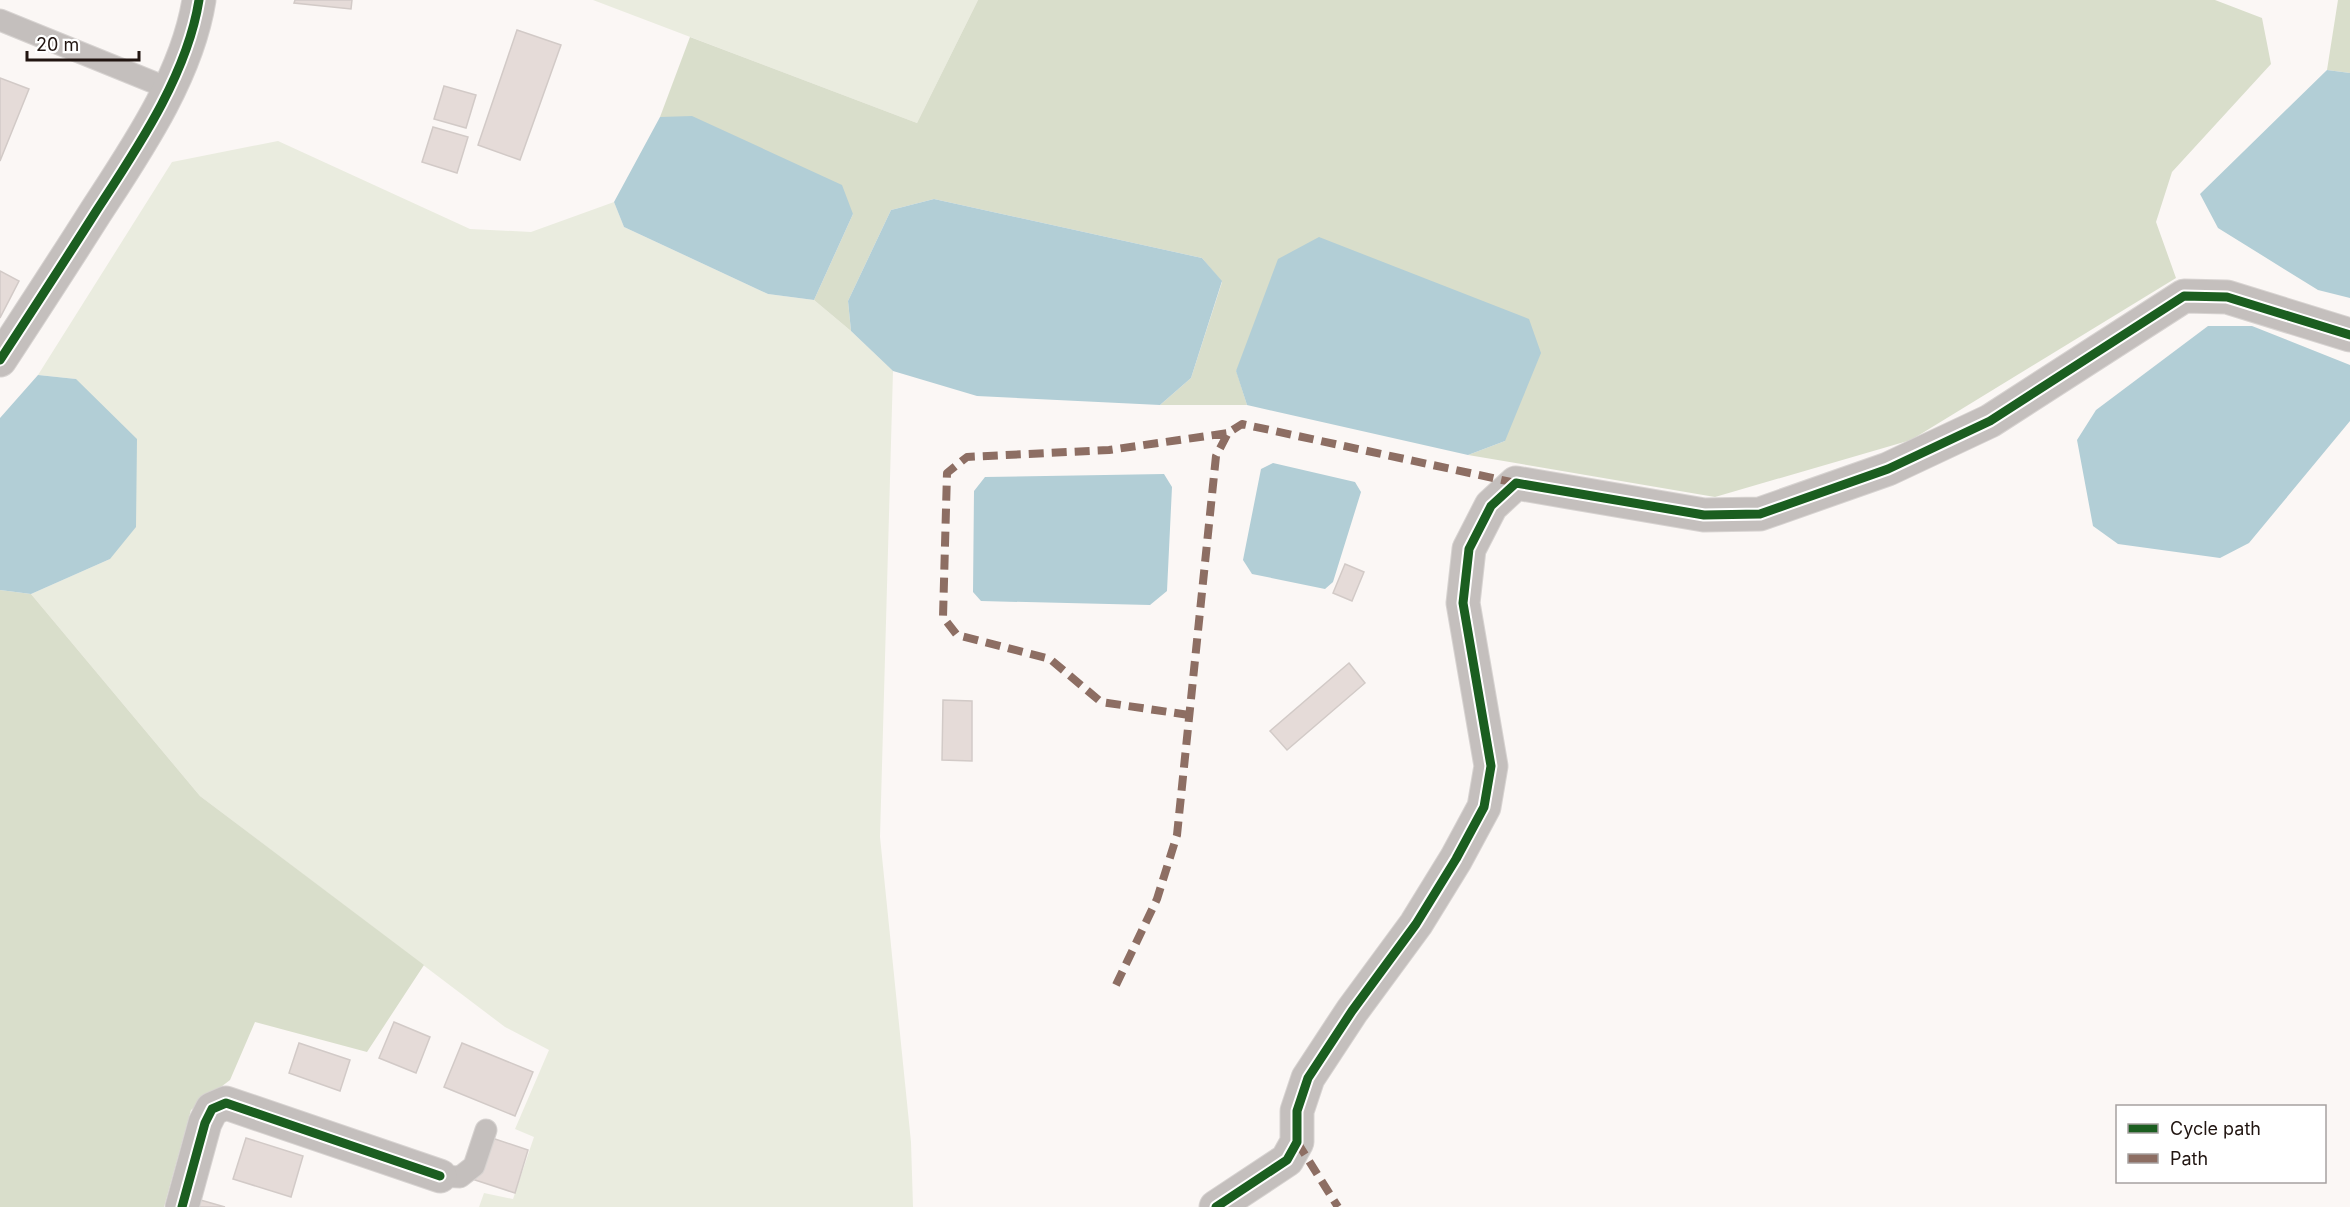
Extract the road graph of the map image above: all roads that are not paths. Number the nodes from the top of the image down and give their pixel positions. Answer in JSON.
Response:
{"nodes":[{"id":1,"x":199,"y":0,"type":"edge"},
{"id":2,"x":0,"y":20,"type":"edge"},
{"id":3,"x":170,"y":89,"type":"junction"},
{"id":4,"x":2350,"y":335,"type":"edge"},
{"id":5,"x":0,"y":360,"type":"edge"},
{"id":6,"x":486,"y":1130,"type":"dead end"},
{"id":7,"x":440,"y":1176,"type":"joint"},
{"id":8,"x":182,"y":1207,"type":"edge"},
{"id":9,"x":1216,"y":1207,"type":"edge"}],
"edges":[{"from":1,"to":3,"type":"street"},
{"from":2,"to":3,"type":"lane"},
{"from":3,"to":5,"type":"street"},
{"from":4,"to":9,"type":"street"},
{"from":6,"to":7,"type":"lane"},
{"from":7,"to":8,"type":"street"}]}
